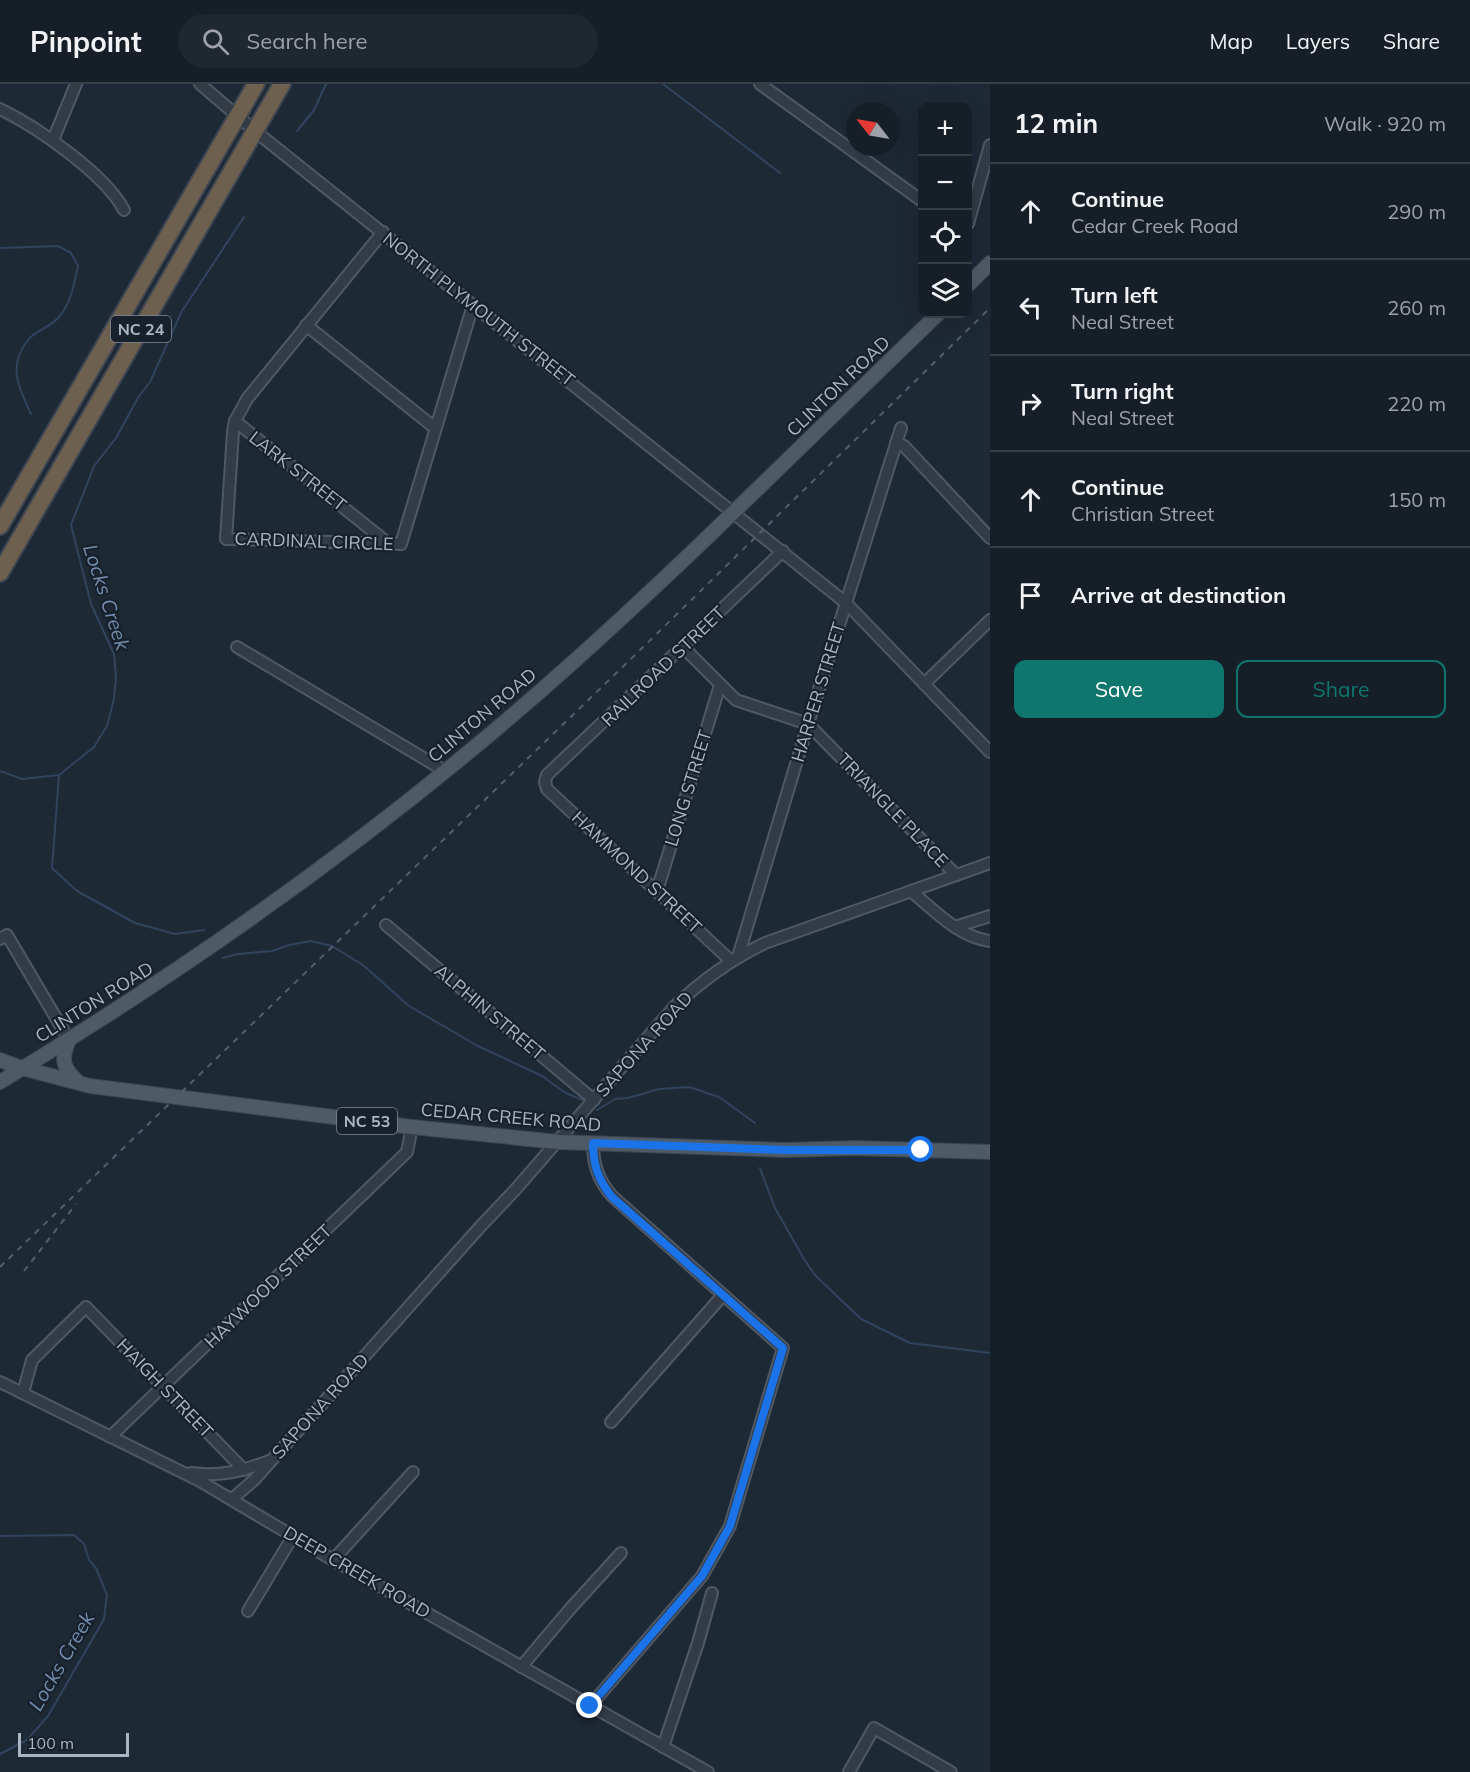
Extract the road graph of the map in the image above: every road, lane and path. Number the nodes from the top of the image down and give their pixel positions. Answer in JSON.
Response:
{"nodes":[{"id":1,"x":76,"y":84,"type":"edge"},
{"id":2,"x":200,"y":84,"type":"edge"},
{"id":3,"x":256,"y":84,"type":"edge"},
{"id":4,"x":282,"y":84,"type":"edge"},
{"id":5,"x":760,"y":84,"type":"edge"},
{"id":6,"x":0,"y":109,"type":"edge"},
{"id":7,"x":238,"y":116,"type":"junction"},
{"id":8,"x":255,"y":131,"type":"junction"},
{"id":9,"x":53,"y":141,"type":"junction"},
{"id":10,"x":990,"y":145,"type":"edge"},
{"id":11,"x":918,"y":198,"type":"edge"},
{"id":12,"x":124,"y":210,"type":"dead end"},
{"id":13,"x":972,"y":210,"type":"edge"},
{"id":14,"x":383,"y":232,"type":"junction"},
{"id":15,"x":990,"y":263,"type":"edge"},
{"id":16,"x":972,"y":281,"type":"edge"},
{"id":17,"x":473,"y":305,"type":"junction"},
{"id":18,"x":934,"y":318,"type":"edge"},
{"id":19,"x":306,"y":325,"type":"junction"},
{"id":20,"x":235,"y":421,"type":"junction"},
{"id":21,"x":435,"y":428,"type":"junction"},
{"id":22,"x":901,"y":428,"type":"dead end"},
{"id":23,"x":896,"y":443,"type":"junction"},
{"id":24,"x":735,"y":512,"type":"junction"},
{"id":25,"x":0,"y":526,"type":"edge"},
{"id":26,"x":990,"y":538,"type":"edge"},
{"id":27,"x":389,"y":544,"type":"junction"},
{"id":28,"x":783,"y":551,"type":"junction"},
{"id":29,"x":0,"y":573,"type":"edge"},
{"id":30,"x":846,"y":603,"type":"junction"},
{"id":31,"x":990,"y":620,"type":"edge"},
{"id":32,"x":237,"y":647,"type":"dead end"},
{"id":33,"x":683,"y":647,"type":"junction"},
{"id":34,"x":924,"y":684,"type":"junction"},
{"id":35,"x":720,"y":685,"type":"junction"},
{"id":36,"x":808,"y":724,"type":"junction"},
{"id":37,"x":990,"y":752,"type":"edge"},
{"id":38,"x":445,"y":771,"type":"junction"},
{"id":39,"x":545,"y":782,"type":"joint"},
{"id":40,"x":990,"y":863,"type":"edge"},
{"id":41,"x":956,"y":875,"type":"junction"},
{"id":42,"x":657,"y":891,"type":"junction"},
{"id":43,"x":911,"y":891,"type":"junction"},
{"id":44,"x":990,"y":916,"type":"edge"},
{"id":45,"x":386,"y":925,"type":"dead end"},
{"id":46,"x":955,"y":927,"type":"junction"},
{"id":47,"x":0,"y":939,"type":"edge"},
{"id":48,"x":990,"y":941,"type":"edge"},
{"id":49,"x":734,"y":959,"type":"junction"},
{"id":50,"x":69,"y":1040,"type":"junction"},
{"id":51,"x":0,"y":1059,"type":"edge"},
{"id":52,"x":22,"y":1068,"type":"junction"},
{"id":53,"x":0,"y":1082,"type":"edge"},
{"id":54,"x":79,"y":1083,"type":"junction"},
{"id":55,"x":594,"y":1100,"type":"junction"},
{"id":56,"x":412,"y":1127,"type":"junction"},
{"id":57,"x":558,"y":1142,"type":"junction"},
{"id":58,"x":593,"y":1143,"type":"junction"},
{"id":59,"x":990,"y":1152,"type":"edge"},
{"id":60,"x":723,"y":1295,"type":"junction"},
{"id":61,"x":0,"y":1382,"type":"edge"},
{"id":62,"x":163,"y":1385,"type":"junction"},
{"id":63,"x":23,"y":1394,"type":"junction"},
{"id":64,"x":611,"y":1422,"type":"dead end"},
{"id":65,"x":110,"y":1437,"type":"junction"},
{"id":66,"x":272,"y":1460,"type":"junction"},
{"id":67,"x":244,"y":1470,"type":"junction"},
{"id":68,"x":181,"y":1472,"type":"junction"},
{"id":69,"x":413,"y":1472,"type":"dead end"},
{"id":70,"x":232,"y":1499,"type":"junction"},
{"id":71,"x":293,"y":1536,"type":"junction"},
{"id":72,"x":621,"y":1553,"type":"dead end"},
{"id":73,"x":333,"y":1560,"type":"junction"},
{"id":74,"x":712,"y":1593,"type":"dead end"},
{"id":75,"x":248,"y":1611,"type":"dead end"},
{"id":76,"x":521,"y":1667,"type":"junction"},
{"id":77,"x":590,"y":1706,"type":"junction"},
{"id":78,"x":663,"y":1747,"type":"junction"},
{"id":79,"x":708,"y":1772,"type":"edge"},
{"id":80,"x":849,"y":1772,"type":"edge"},
{"id":81,"x":951,"y":1772,"type":"edge"}],
"edges":[{"from":1,"to":9,"type":"street"},
{"from":2,"to":7,"type":"street","name":"NORTH PLYMOUTH STREET"},
{"from":3,"to":7,"type":"highway","number":"NC 24"},
{"from":4,"to":8,"type":"highway","number":"NC 24"},
{"from":5,"to":11,"type":"street"},
{"from":6,"to":9,"type":"street"},
{"from":7,"to":8,"type":"street","name":"NORTH PLYMOUTH STREET"},
{"from":7,"to":25,"type":"highway","number":"NC 24"},
{"from":8,"to":14,"type":"street","name":"NORTH PLYMOUTH STREET"},
{"from":8,"to":29,"type":"highway","number":"NC 24"},
{"from":9,"to":12,"type":"street"},
{"from":10,"to":13,"type":"street"},
{"from":14,"to":17,"type":"street","name":"NORTH PLYMOUTH STREET"},
{"from":14,"to":19,"type":"street","name":"CARDINAL CIRCLE"},
{"from":15,"to":16,"type":"main road"},
{"from":17,"to":21,"type":"street","name":"CARDINAL CIRCLE"},
{"from":17,"to":24,"type":"street","name":"NORTH PLYMOUTH STREET"},
{"from":18,"to":24,"type":"main road","name":"CLINTON ROAD"},
{"from":19,"to":20,"type":"street","name":"CARDINAL CIRCLE"},
{"from":19,"to":21,"type":"street"},
{"from":20,"to":27,"type":"street","name":"LARK STREET"},
{"from":20,"to":27,"type":"street","name":"CARDINAL CIRCLE"},
{"from":21,"to":27,"type":"street","name":"CARDINAL CIRCLE"},
{"from":22,"to":23,"type":"street","name":"HARPER STREET"},
{"from":23,"to":26,"type":"street"},
{"from":23,"to":30,"type":"street","name":"HARPER STREET"},
{"from":24,"to":28,"type":"street","name":"NORTH PLYMOUTH STREET"},
{"from":24,"to":38,"type":"main road","name":"CLINTON ROAD"},
{"from":28,"to":30,"type":"street","name":"NORTH PLYMOUTH STREET"},
{"from":28,"to":33,"type":"street","name":"RAILROAD STREET"},
{"from":30,"to":34,"type":"street","name":"NORTH PLYMOUTH STREET"},
{"from":30,"to":36,"type":"street","name":"HARPER STREET"},
{"from":31,"to":34,"type":"street"},
{"from":32,"to":38,"type":"street"},
{"from":33,"to":35,"type":"street","name":"TRIANGLE PLACE"},
{"from":33,"to":39,"type":"street","name":"RAILROAD STREET"},
{"from":34,"to":37,"type":"street","name":"NORTH PLYMOUTH STREET"},
{"from":35,"to":36,"type":"street","name":"TRIANGLE PLACE"},
{"from":35,"to":42,"type":"street","name":"LONG STREET"},
{"from":36,"to":41,"type":"street","name":"TRIANGLE PLACE"},
{"from":36,"to":49,"type":"street","name":"HARPER STREET"},
{"from":38,"to":50,"type":"main road","name":"CLINTON ROAD"},
{"from":39,"to":42,"type":"street","name":"HAMMOND STREET"},
{"from":40,"to":41,"type":"street","name":"SAPONA ROAD"},
{"from":41,"to":43,"type":"street","name":"SAPONA ROAD"},
{"from":42,"to":49,"type":"street","name":"HAMMOND STREET"},
{"from":43,"to":46,"type":"street"},
{"from":43,"to":49,"type":"street","name":"SAPONA ROAD"},
{"from":44,"to":46,"type":"street"},
{"from":45,"to":55,"type":"street","name":"ALPHIN STREET"},
{"from":46,"to":48,"type":"street"},
{"from":47,"to":50,"type":"street"},
{"from":49,"to":55,"type":"street","name":"SAPONA ROAD"},
{"from":50,"to":52,"type":"main road","name":"CLINTON ROAD"},
{"from":50,"to":54,"type":"main road"},
{"from":51,"to":52,"type":"main road","name":"CEDAR CREEK ROAD","number":"NC 53"},
{"from":52,"to":53,"type":"main road","name":"CLINTON ROAD"},
{"from":52,"to":54,"type":"main road","name":"CEDAR CREEK ROAD","number":"NC 53"},
{"from":54,"to":56,"type":"main road","name":"CEDAR CREEK ROAD","number":"NC 53"},
{"from":55,"to":57,"type":"street","name":"SAPONA ROAD"},
{"from":56,"to":57,"type":"main road","name":"CEDAR CREEK ROAD","number":"NC 53"},
{"from":56,"to":62,"type":"street","name":"HAYWOOD STREET"},
{"from":57,"to":58,"type":"main road","name":"CEDAR CREEK ROAD","number":"NC 53"},
{"from":57,"to":66,"type":"street","name":"SAPONA ROAD"},
{"from":58,"to":59,"type":"main road","name":"CEDAR CREEK ROAD","number":"NC 53"},
{"from":58,"to":60,"type":"street"},
{"from":60,"to":64,"type":"street"},
{"from":60,"to":77,"type":"street"},
{"from":61,"to":63,"type":"street","name":"DEEP CREEK ROAD"},
{"from":62,"to":63,"type":"street","name":"HAIGH STREET"},
{"from":62,"to":65,"type":"street","name":"HAYWOOD STREET"},
{"from":62,"to":67,"type":"street","name":"HAIGH STREET"},
{"from":63,"to":65,"type":"street","name":"DEEP CREEK ROAD"},
{"from":65,"to":68,"type":"street","name":"DEEP CREEK ROAD"},
{"from":66,"to":67,"type":"street"},
{"from":66,"to":70,"type":"street","name":"SAPONA ROAD"},
{"from":67,"to":68,"type":"street"},
{"from":68,"to":70,"type":"street","name":"DEEP CREEK ROAD"},
{"from":69,"to":73,"type":"street"},
{"from":70,"to":71,"type":"street","name":"DEEP CREEK ROAD"},
{"from":71,"to":73,"type":"street","name":"DEEP CREEK ROAD"},
{"from":71,"to":75,"type":"street"},
{"from":72,"to":76,"type":"street"},
{"from":73,"to":76,"type":"street","name":"DEEP CREEK ROAD"},
{"from":74,"to":78,"type":"street"},
{"from":76,"to":77,"type":"street","name":"DEEP CREEK ROAD"},
{"from":77,"to":78,"type":"street","name":"DEEP CREEK ROAD"},
{"from":78,"to":79,"type":"street","name":"DEEP CREEK ROAD"},
{"from":80,"to":81,"type":"street"}]}
